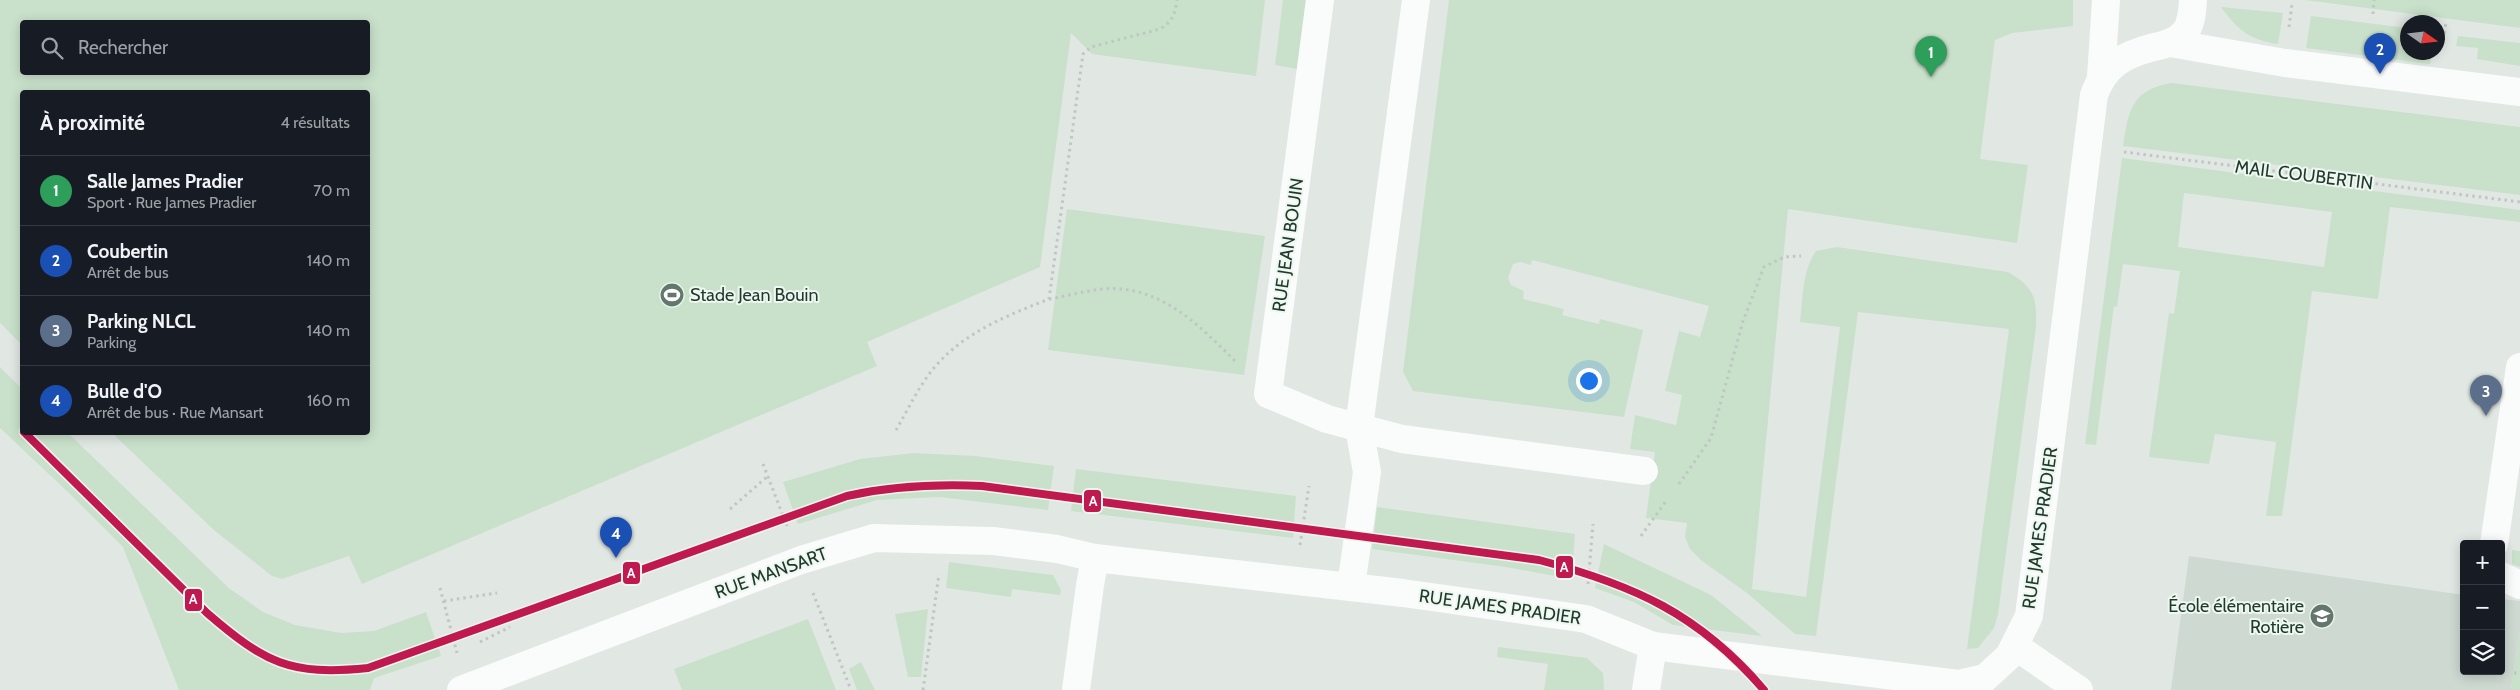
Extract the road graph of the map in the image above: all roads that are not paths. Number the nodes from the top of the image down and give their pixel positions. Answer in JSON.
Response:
{"nodes":[{"id":1,"x":1320,"y":0,"type":"edge"},
{"id":2,"x":1416,"y":0,"type":"edge"},
{"id":3,"x":2106,"y":0,"type":"edge"},
{"id":4,"x":2193,"y":0,"type":"edge"},
{"id":5,"x":2170,"y":43,"type":"junction"},
{"id":6,"x":2104,"y":47,"type":"junction"},
{"id":7,"x":2140,"y":51,"type":"junction"},
{"id":8,"x":2101,"y":78,"type":"junction"},
{"id":9,"x":2520,"y":92,"type":"edge"},
{"id":10,"x":2520,"y":366,"type":"edge"},
{"id":11,"x":1359,"y":427,"type":"junction"},
{"id":12,"x":1644,"y":471,"type":"dead end"},
{"id":13,"x":2495,"y":540,"type":"edge"},
{"id":14,"x":1096,"y":558,"type":"junction"},
{"id":15,"x":2505,"y":578,"type":"edge"},
{"id":16,"x":2520,"y":585,"type":"edge"},
{"id":17,"x":1351,"y":587,"type":"junction"},
{"id":18,"x":1653,"y":646,"type":"junction"},
{"id":19,"x":2015,"y":646,"type":"junction"},
{"id":20,"x":464,"y":689,"type":"edge"},
{"id":21,"x":1076,"y":690,"type":"edge"},
{"id":22,"x":1646,"y":690,"type":"edge"},
{"id":23,"x":2079,"y":690,"type":"edge"}],
"edges":[{"from":1,"to":11,"type":"street","name":"RUE JEAN BOUIN"},
{"from":2,"to":11,"type":"street"},
{"from":3,"to":6,"type":"street"},
{"from":4,"to":5,"type":"street","name":"RUE JAMES PRADIER"},
{"from":5,"to":7,"type":"street","name":"RUE JAMES PRADIER"},
{"from":5,"to":9,"type":"street"},
{"from":6,"to":7,"type":"street"},
{"from":6,"to":8,"type":"street"},
{"from":7,"to":8,"type":"street","name":"RUE JAMES PRADIER"},
{"from":8,"to":19,"type":"street","name":"RUE JAMES PRADIER"},
{"from":10,"to":13,"type":"street"},
{"from":11,"to":12,"type":"street"},
{"from":11,"to":17,"type":"street"},
{"from":14,"to":17,"type":"street","name":"RUE JAMES PRADIER"},
{"from":14,"to":20,"type":"street","name":"RUE MANSART"},
{"from":14,"to":21,"type":"street"},
{"from":15,"to":16,"type":"street"},
{"from":17,"to":18,"type":"street","name":"RUE JAMES PRADIER"},
{"from":18,"to":19,"type":"street","name":"RUE JAMES PRADIER"},
{"from":18,"to":22,"type":"street"},
{"from":19,"to":23,"type":"street"}]}
